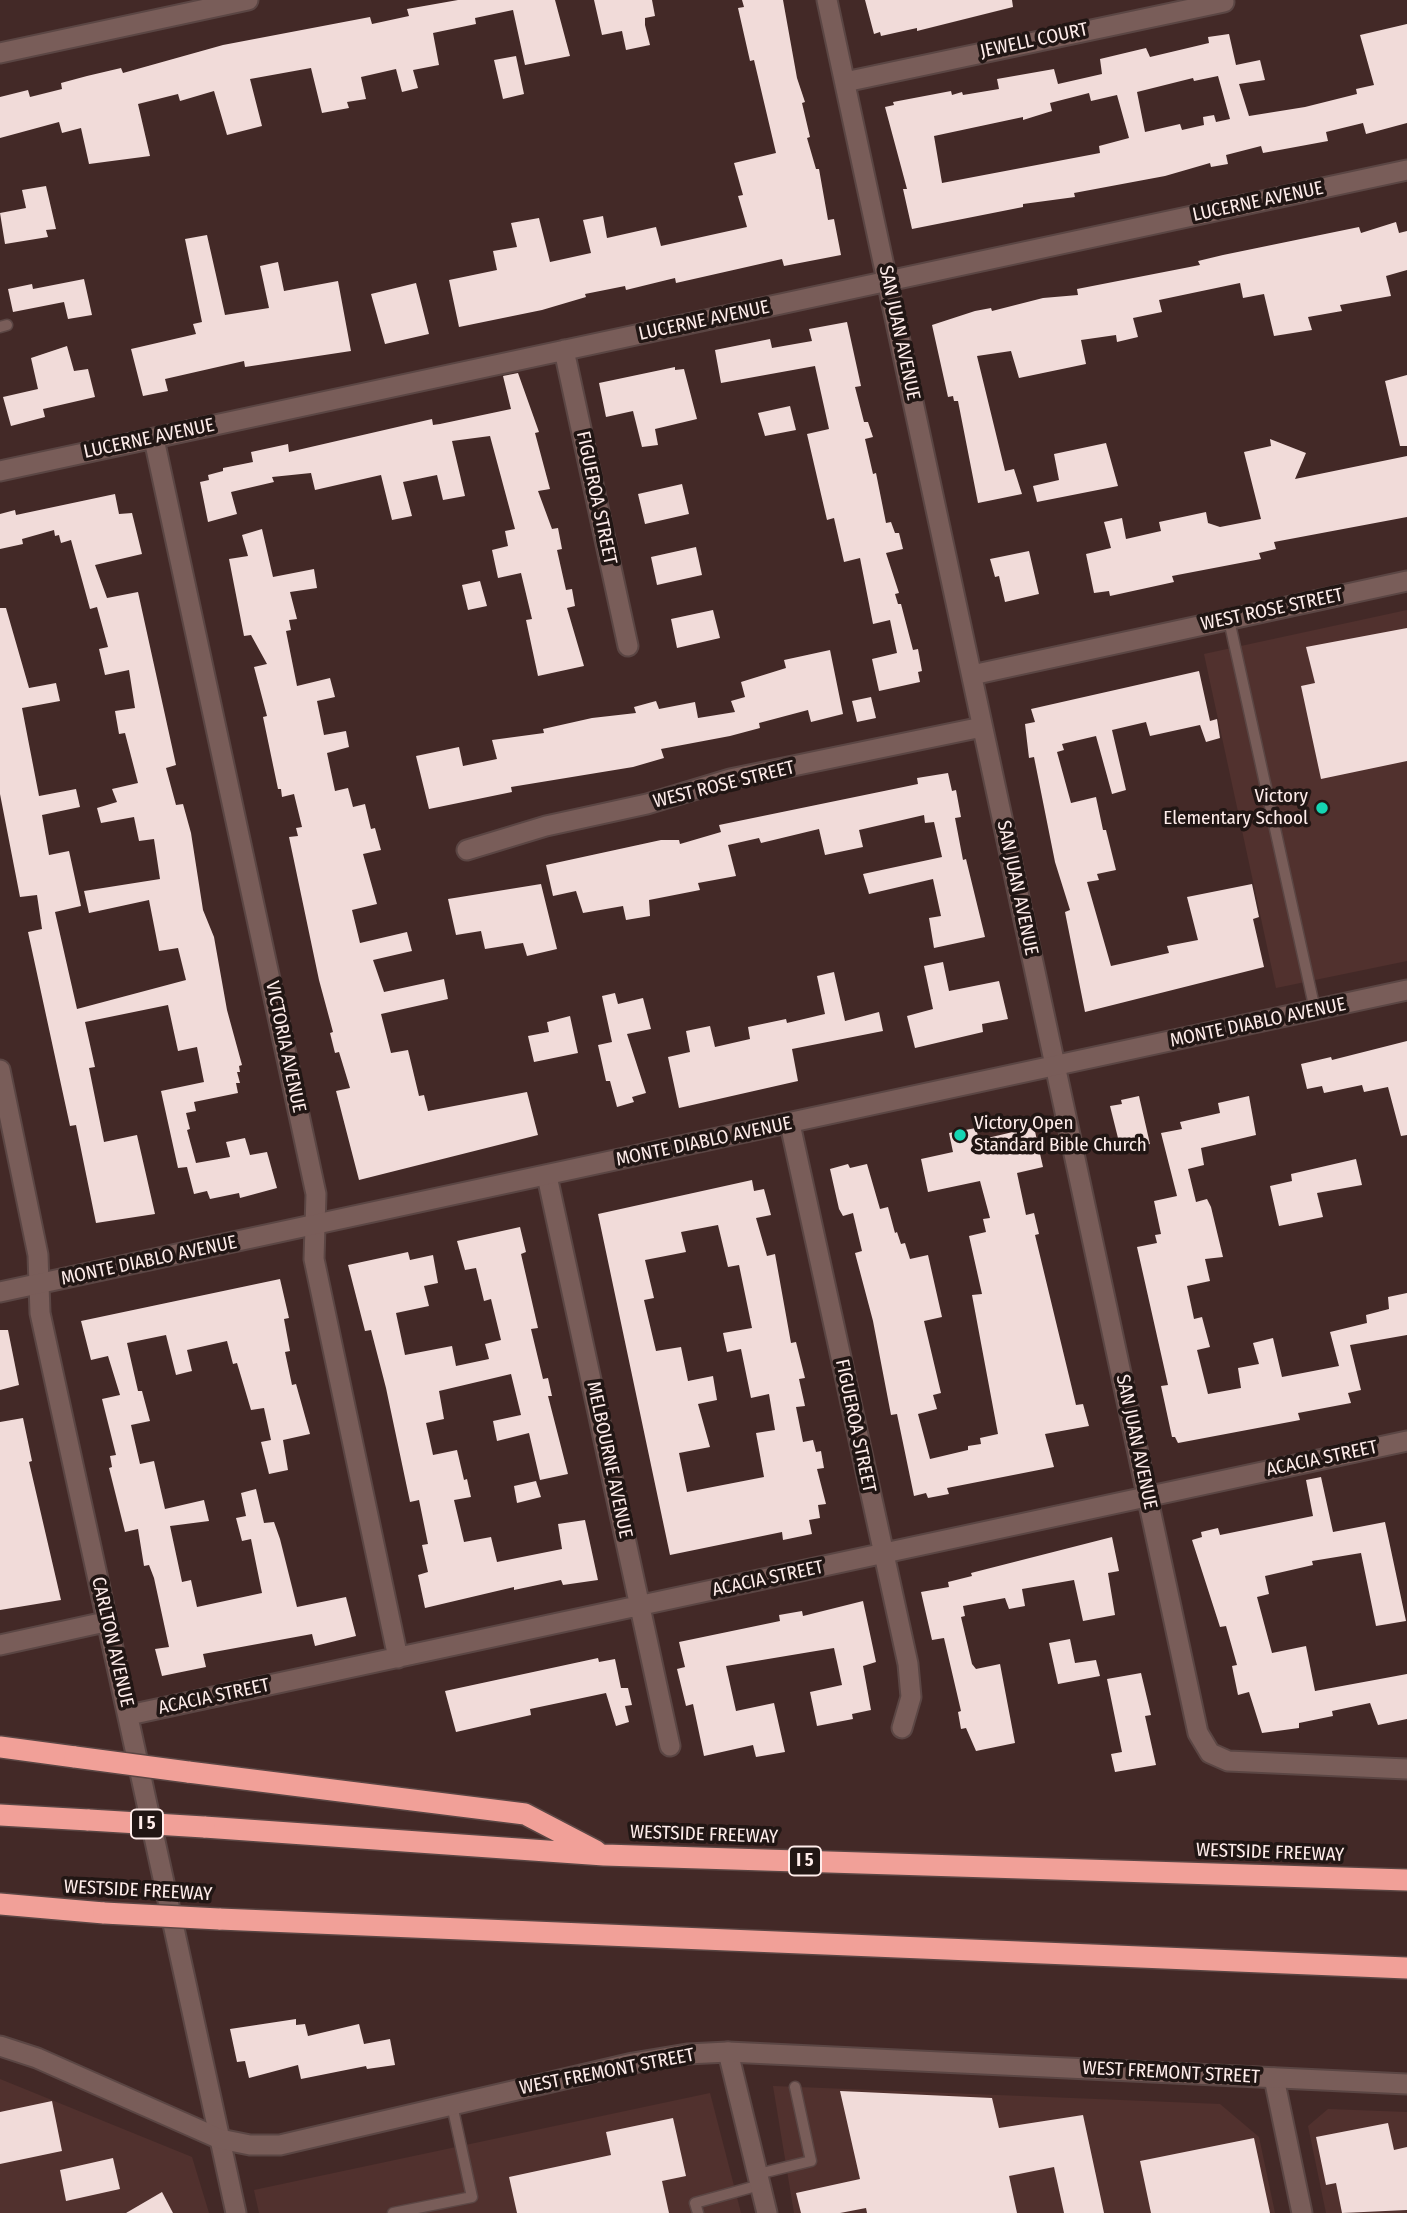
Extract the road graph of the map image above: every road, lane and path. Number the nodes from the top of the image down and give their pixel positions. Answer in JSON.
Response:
{"nodes":[{"id":1,"x":248,"y":0,"type":"edge"},
{"id":2,"x":827,"y":0,"type":"edge"},
{"id":3,"x":1224,"y":2,"type":"dead end"},
{"id":4,"x":0,"y":53,"type":"edge"},
{"id":5,"x":845,"y":82,"type":"junction"},
{"id":6,"x":1407,"y":170,"type":"edge"},
{"id":7,"x":888,"y":281,"type":"junction"},
{"id":8,"x":564,"y":350,"type":"junction"},
{"id":9,"x":154,"y":439,"type":"junction"},
{"id":10,"x":0,"y":471,"type":"edge"},
{"id":11,"x":1407,"y":582,"type":"edge"},
{"id":12,"x":1229,"y":620,"type":"junction"},
{"id":13,"x":628,"y":646,"type":"dead end"},
{"id":14,"x":972,"y":675,"type":"junction"},
{"id":15,"x":982,"y":727,"type":"junction"},
{"id":16,"x":467,"y":850,"type":"dead end"},
{"id":17,"x":1407,"y":990,"type":"edge"},
{"id":18,"x":1315,"y":1010,"type":"junction"},
{"id":19,"x":1055,"y":1067,"type":"junction"},
{"id":20,"x":0,"y":1070,"type":"edge"},
{"id":21,"x":790,"y":1124,"type":"junction"},
{"id":22,"x":547,"y":1176,"type":"junction"},
{"id":23,"x":315,"y":1226,"type":"junction"},
{"id":24,"x":39,"y":1284,"type":"junction"},
{"id":25,"x":0,"y":1292,"type":"edge"},
{"id":26,"x":1407,"y":1441,"type":"edge"},
{"id":27,"x":1149,"y":1497,"type":"junction"},
{"id":28,"x":883,"y":1554,"type":"junction"},
{"id":29,"x":640,"y":1606,"type":"junction"},
{"id":30,"x":105,"y":1622,"type":"junction"},
{"id":31,"x":0,"y":1645,"type":"edge"},
{"id":32,"x":398,"y":1658,"type":"junction"},
{"id":33,"x":129,"y":1715,"type":"junction"},
{"id":34,"x":902,"y":1728,"type":"dead end"},
{"id":35,"x":0,"y":1746,"type":"edge"},
{"id":36,"x":670,"y":1746,"type":"dead end"},
{"id":37,"x":1407,"y":1769,"type":"edge"},
{"id":38,"x":0,"y":1815,"type":"edge"},
{"id":39,"x":604,"y":1855,"type":"junction"},
{"id":40,"x":1407,"y":1880,"type":"edge"},
{"id":41,"x":0,"y":1905,"type":"edge"},
{"id":42,"x":1407,"y":1968,"type":"edge"},
{"id":43,"x":0,"y":2046,"type":"edge"},
{"id":44,"x":728,"y":2052,"type":"junction"},
{"id":45,"x":1274,"y":2078,"type":"junction"},
{"id":46,"x":1407,"y":2084,"type":"edge"},
{"id":47,"x":795,"y":2087,"type":"dead end"},
{"id":48,"x":452,"y":2105,"type":"junction"},
{"id":49,"x":220,"y":2139,"type":"junction"},
{"id":50,"x":759,"y":2179,"type":"junction"},
{"id":51,"x":236,"y":2213,"type":"edge"},
{"id":52,"x":393,"y":2213,"type":"edge"},
{"id":53,"x":698,"y":2213,"type":"edge"},
{"id":54,"x":767,"y":2213,"type":"edge"},
{"id":55,"x":1302,"y":2213,"type":"edge"}],
"edges":[{"from":1,"to":4,"type":"street"},
{"from":2,"to":5,"type":"street","name":"SAN JUAN AVENUE"},
{"from":3,"to":5,"type":"street","name":"JEWELL COURT"},
{"from":5,"to":7,"type":"street","name":"SAN JUAN AVENUE"},
{"from":6,"to":7,"type":"street","name":"LUCERNE AVENUE"},
{"from":7,"to":8,"type":"street","name":"LUCERNE AVENUE"},
{"from":7,"to":14,"type":"street","name":"SAN JUAN AVENUE"},
{"from":8,"to":9,"type":"street","name":"LUCERNE AVENUE"},
{"from":8,"to":13,"type":"street","name":"FIGUEROA STREET"},
{"from":9,"to":10,"type":"street","name":"LUCERNE AVENUE"},
{"from":9,"to":23,"type":"street","name":"VICTORIA AVENUE"},
{"from":11,"to":12,"type":"street","name":"WEST ROSE STREET"},
{"from":12,"to":14,"type":"street","name":"WEST ROSE STREET"},
{"from":12,"to":18,"type":"lane"},
{"from":14,"to":15,"type":"street","name":"SAN JUAN AVENUE"},
{"from":15,"to":16,"type":"street","name":"WEST ROSE STREET"},
{"from":15,"to":19,"type":"street","name":"SAN JUAN AVENUE"},
{"from":17,"to":18,"type":"street","name":"MONTE DIABLO AVENUE"},
{"from":18,"to":19,"type":"street","name":"MONTE DIABLO AVENUE"},
{"from":19,"to":21,"type":"street","name":"MONTE DIABLO AVENUE"},
{"from":19,"to":27,"type":"street","name":"SAN JUAN AVENUE"},
{"from":20,"to":24,"type":"street","name":"CARLTON AVENUE"},
{"from":21,"to":22,"type":"street","name":"MONTE DIABLO AVENUE"},
{"from":21,"to":28,"type":"street","name":"FIGUEROA STREET"},
{"from":22,"to":23,"type":"street","name":"MONTE DIABLO AVENUE"},
{"from":22,"to":29,"type":"street","name":"MELBOURNE AVENUE"},
{"from":23,"to":24,"type":"street","name":"MONTE DIABLO AVENUE"},
{"from":23,"to":32,"type":"street","name":"VICTORIA AVENUE"},
{"from":24,"to":25,"type":"street","name":"MONTE DIABLO AVENUE"},
{"from":24,"to":30,"type":"street","name":"CARLTON AVENUE"},
{"from":26,"to":27,"type":"street","name":"ACACIA STREET"},
{"from":27,"to":28,"type":"street","name":"ACACIA STREET"},
{"from":27,"to":37,"type":"street","name":"SAN JUAN AVENUE"},
{"from":28,"to":29,"type":"street","name":"ACACIA STREET"},
{"from":28,"to":34,"type":"street","name":"FIGUEROA STREET"},
{"from":29,"to":32,"type":"street","name":"ACACIA STREET"},
{"from":29,"to":36,"type":"street","name":"MELBOURNE AVENUE"},
{"from":30,"to":31,"type":"street"},
{"from":30,"to":33,"type":"street","name":"CARLTON AVENUE"},
{"from":32,"to":33,"type":"street","name":"ACACIA STREET"},
{"from":33,"to":49,"type":"street","name":"CARLTON AVENUE"},
{"from":35,"to":39,"type":"highway","bridge":true},
{"from":38,"to":39,"type":"highway","name":"WESTSIDE FREEWAY","number":"I 5","bridge":true},
{"from":39,"to":40,"type":"highway","name":"WESTSIDE FREEWAY","number":"I 5"},
{"from":41,"to":42,"type":"highway","name":"WESTSIDE FREEWAY","bridge":true},
{"from":43,"to":49,"type":"street","name":"WEST FREMONT STREET"},
{"from":44,"to":45,"type":"street","name":"WEST FREMONT STREET"},
{"from":44,"to":48,"type":"street","name":"WEST FREMONT STREET"},
{"from":44,"to":50,"type":"street"},
{"from":45,"to":46,"type":"street","name":"WEST FREMONT STREET"},
{"from":45,"to":55,"type":"street"},
{"from":47,"to":50,"type":"lane"},
{"from":48,"to":49,"type":"street","name":"WEST FREMONT STREET"},
{"from":48,"to":52,"type":"lane"},
{"from":49,"to":51,"type":"street","name":"CARLTON AVENUE"},
{"from":50,"to":53,"type":"lane"},
{"from":50,"to":54,"type":"street"}]}
